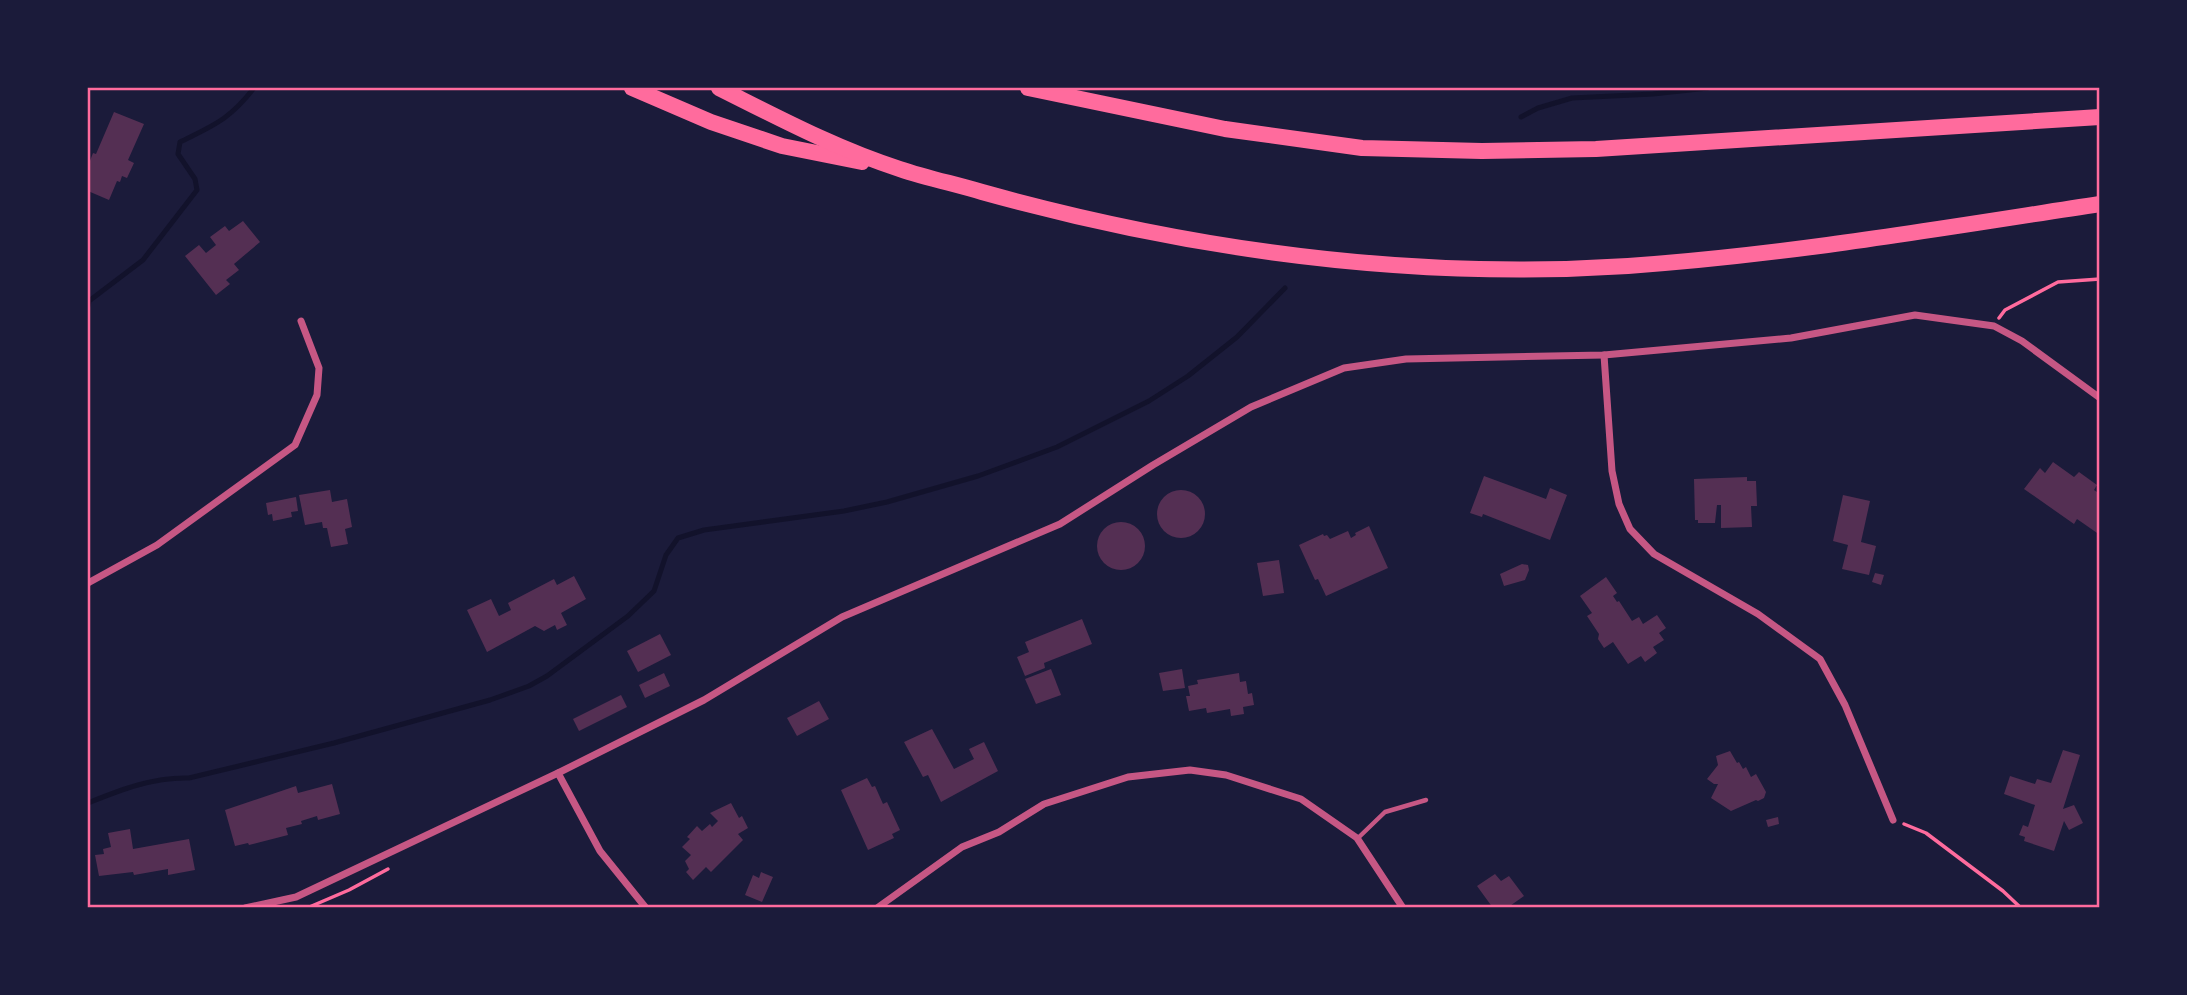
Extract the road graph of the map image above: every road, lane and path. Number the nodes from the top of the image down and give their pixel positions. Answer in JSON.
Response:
{"nodes":[{"id":1,"x":632,"y":88,"type":"edge"},
{"id":2,"x":719,"y":88,"type":"edge"},
{"id":3,"x":1028,"y":88,"type":"edge"},
{"id":4,"x":1075,"y":88,"type":"edge"},
{"id":5,"x":1111,"y":107,"type":"junction"},
{"id":6,"x":2099,"y":117,"type":"edge"},
{"id":7,"x":900,"y":169,"type":"junction"},
{"id":8,"x":2099,"y":204,"type":"edge"},
{"id":9,"x":2099,"y":279,"type":"edge"},
{"id":10,"x":301,"y":321,"type":"dead end"},
{"id":11,"x":1993,"y":326,"type":"junction"},
{"id":12,"x":1604,"y":355,"type":"junction"},
{"id":13,"x":2099,"y":398,"type":"edge"},
{"id":14,"x":88,"y":583,"type":"edge"},
{"id":15,"x":558,"y":773,"type":"junction"},
{"id":16,"x":1426,"y":800,"type":"dead end"},
{"id":17,"x":1893,"y":820,"type":"joint"},
{"id":18,"x":1357,"y":838,"type":"junction"},
{"id":19,"x":390,"y":868,"type":"dead end"},
{"id":20,"x":244,"y":908,"type":"edge"},
{"id":21,"x":307,"y":908,"type":"edge"},
{"id":22,"x":646,"y":908,"type":"edge"},
{"id":23,"x":877,"y":908,"type":"edge"},
{"id":24,"x":1403,"y":908,"type":"edge"},
{"id":25,"x":2021,"y":908,"type":"edge"}],
"edges":[{"from":1,"to":7,"type":"highway"},
{"from":2,"to":7,"type":"highway"},
{"from":3,"to":5,"type":"highway"},
{"from":4,"to":5,"type":"highway"},
{"from":5,"to":6,"type":"highway"},
{"from":7,"to":8,"type":"highway"},
{"from":9,"to":11,"type":"path"},
{"from":10,"to":14,"type":"street"},
{"from":11,"to":12,"type":"street"},
{"from":11,"to":13,"type":"street"},
{"from":12,"to":15,"type":"street"},
{"from":12,"to":17,"type":"street"},
{"from":15,"to":20,"type":"street"},
{"from":15,"to":22,"type":"street"},
{"from":16,"to":18,"type":"lane"},
{"from":17,"to":25,"type":"path"},
{"from":18,"to":23,"type":"street"},
{"from":18,"to":24,"type":"street"},
{"from":19,"to":21,"type":"path"}]}
